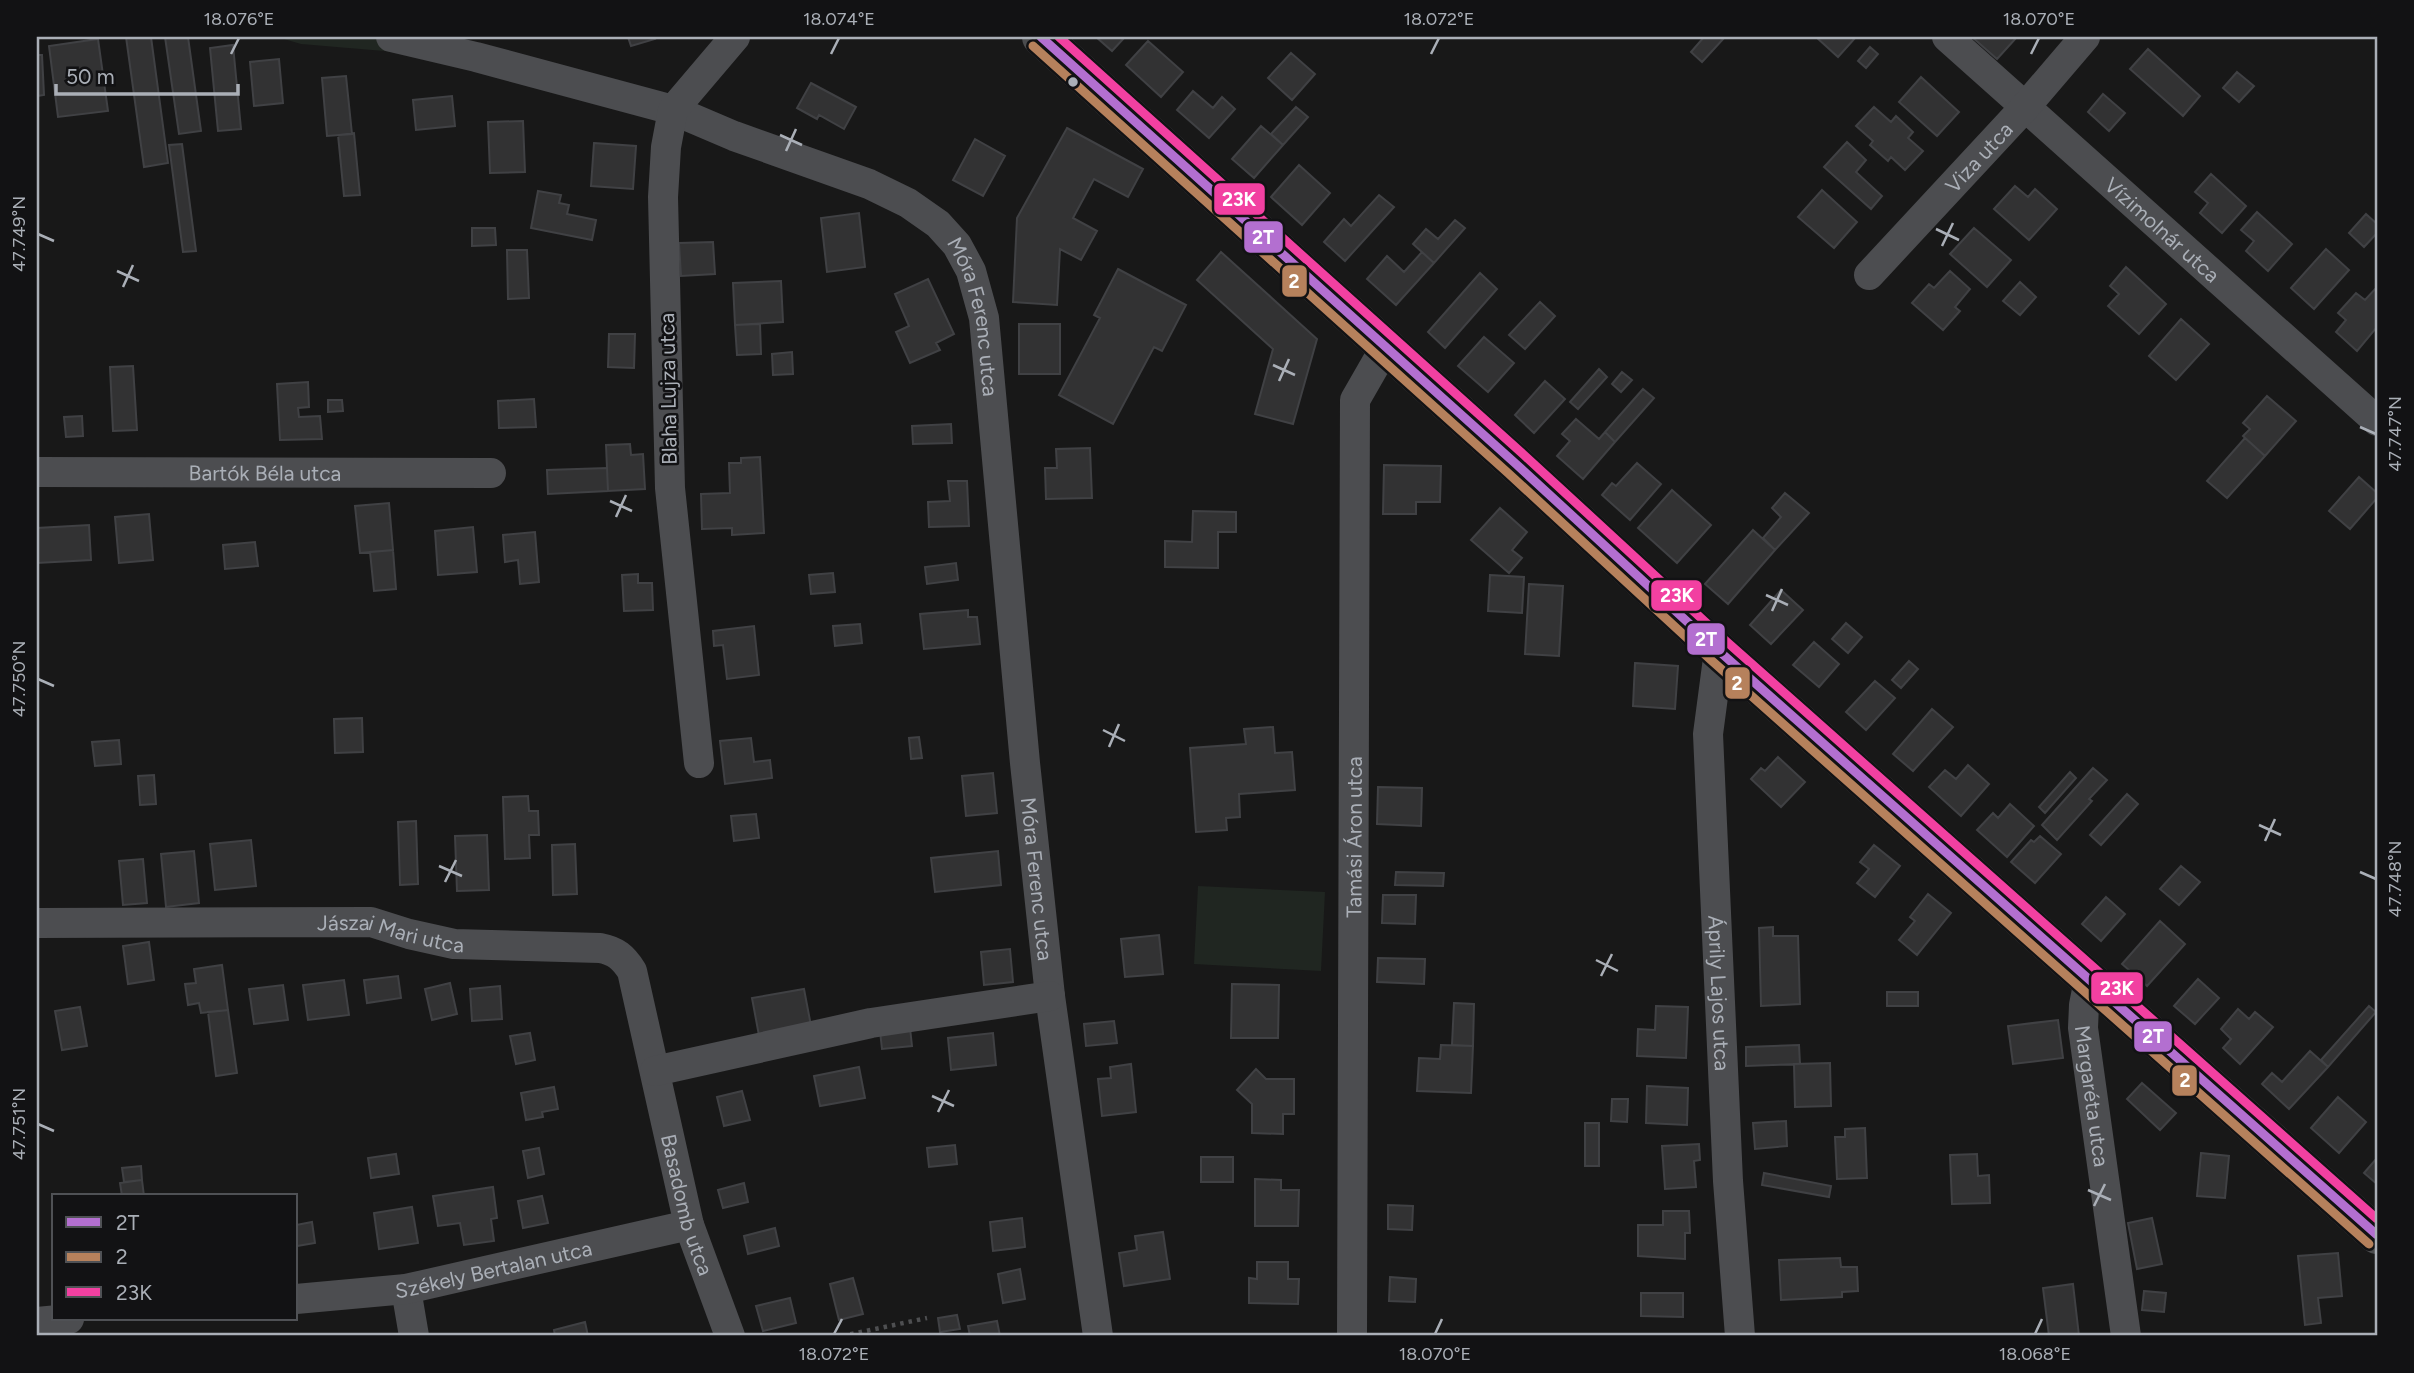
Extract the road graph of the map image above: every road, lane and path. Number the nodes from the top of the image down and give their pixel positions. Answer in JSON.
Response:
{"nodes":[{"id":1,"x":391,"y":37,"type":"edge"},
{"id":2,"x":735,"y":37,"type":"edge"},
{"id":3,"x":1041,"y":37,"type":"edge"},
{"id":4,"x":1947,"y":37,"type":"edge"},
{"id":5,"x":2085,"y":37,"type":"edge"},
{"id":6,"x":2026,"y":106,"type":"junction"},
{"id":7,"x":673,"y":110,"type":"junction"},
{"id":8,"x":1869,"y":275,"type":"dead end"},
{"id":9,"x":1385,"y":346,"type":"junction"},
{"id":10,"x":2377,"y":421,"type":"edge"},
{"id":11,"x":37,"y":472,"type":"edge"},
{"id":12,"x":491,"y":473,"type":"dead end"},
{"id":13,"x":1719,"y":651,"type":"junction"},
{"id":14,"x":699,"y":763,"type":"dead end"},
{"id":15,"x":37,"y":923,"type":"edge"},
{"id":16,"x":2089,"y":980,"type":"junction"},
{"id":17,"x":1050,"y":996,"type":"junction"},
{"id":18,"x":654,"y":1071,"type":"junction"},
{"id":19,"x":690,"y":1225,"type":"junction"},
{"id":20,"x":2377,"y":1236,"type":"edge"},
{"id":21,"x":406,"y":1289,"type":"junction"},
{"id":22,"x":298,"y":1299,"type":"edge"},
{"id":23,"x":927,"y":1318,"type":"dead end"},
{"id":24,"x":58,"y":1320,"type":"edge"},
{"id":25,"x":37,"y":1322,"type":"edge"},
{"id":26,"x":414,"y":1336,"type":"edge"},
{"id":27,"x":730,"y":1336,"type":"edge"},
{"id":28,"x":842,"y":1336,"type":"edge"},
{"id":29,"x":1098,"y":1336,"type":"edge"},
{"id":30,"x":1352,"y":1336,"type":"edge"},
{"id":31,"x":1741,"y":1336,"type":"edge"},
{"id":32,"x":2126,"y":1336,"type":"edge"}],
"edges":[{"from":1,"to":7,"type":"street","name":"Móra Ferenc utca"},
{"from":2,"to":7,"type":"street","name":"Blaha Lujza utca"},
{"from":3,"to":9,"type":"street"},
{"from":4,"to":6,"type":"street","name":"Vízimolnár utca"},
{"from":5,"to":6,"type":"street","name":"Viza utca"},
{"from":6,"to":8,"type":"street","name":"Viza utca"},
{"from":6,"to":10,"type":"street","name":"Vízimolnár utca"},
{"from":7,"to":14,"type":"street","name":"Blaha Lujza utca"},
{"from":7,"to":17,"type":"street","name":"Móra Ferenc utca"},
{"from":9,"to":13,"type":"street"},
{"from":9,"to":30,"type":"street","name":"Tamási Áron utca"},
{"from":11,"to":12,"type":"street","name":"Bartók Béla utca"},
{"from":13,"to":16,"type":"street"},
{"from":13,"to":31,"type":"street","name":"Áprily Lajos utca"},
{"from":15,"to":18,"type":"street","name":"Jászai Mari utca"},
{"from":16,"to":20,"type":"street"},
{"from":16,"to":32,"type":"street","name":"Margaréta utca"},
{"from":17,"to":18,"type":"street"},
{"from":17,"to":29,"type":"street","name":"Móra Ferenc utca"},
{"from":18,"to":19,"type":"street","name":"Basadomb utca"},
{"from":19,"to":21,"type":"street","name":"Székely Bertalan utca"},
{"from":19,"to":27,"type":"street","name":"Basadomb utca"},
{"from":21,"to":22,"type":"street","name":"Székely Bertalan utca"},
{"from":21,"to":26,"type":"street"},
{"from":23,"to":28,"type":"path"},
{"from":24,"to":25,"type":"street"}]}
